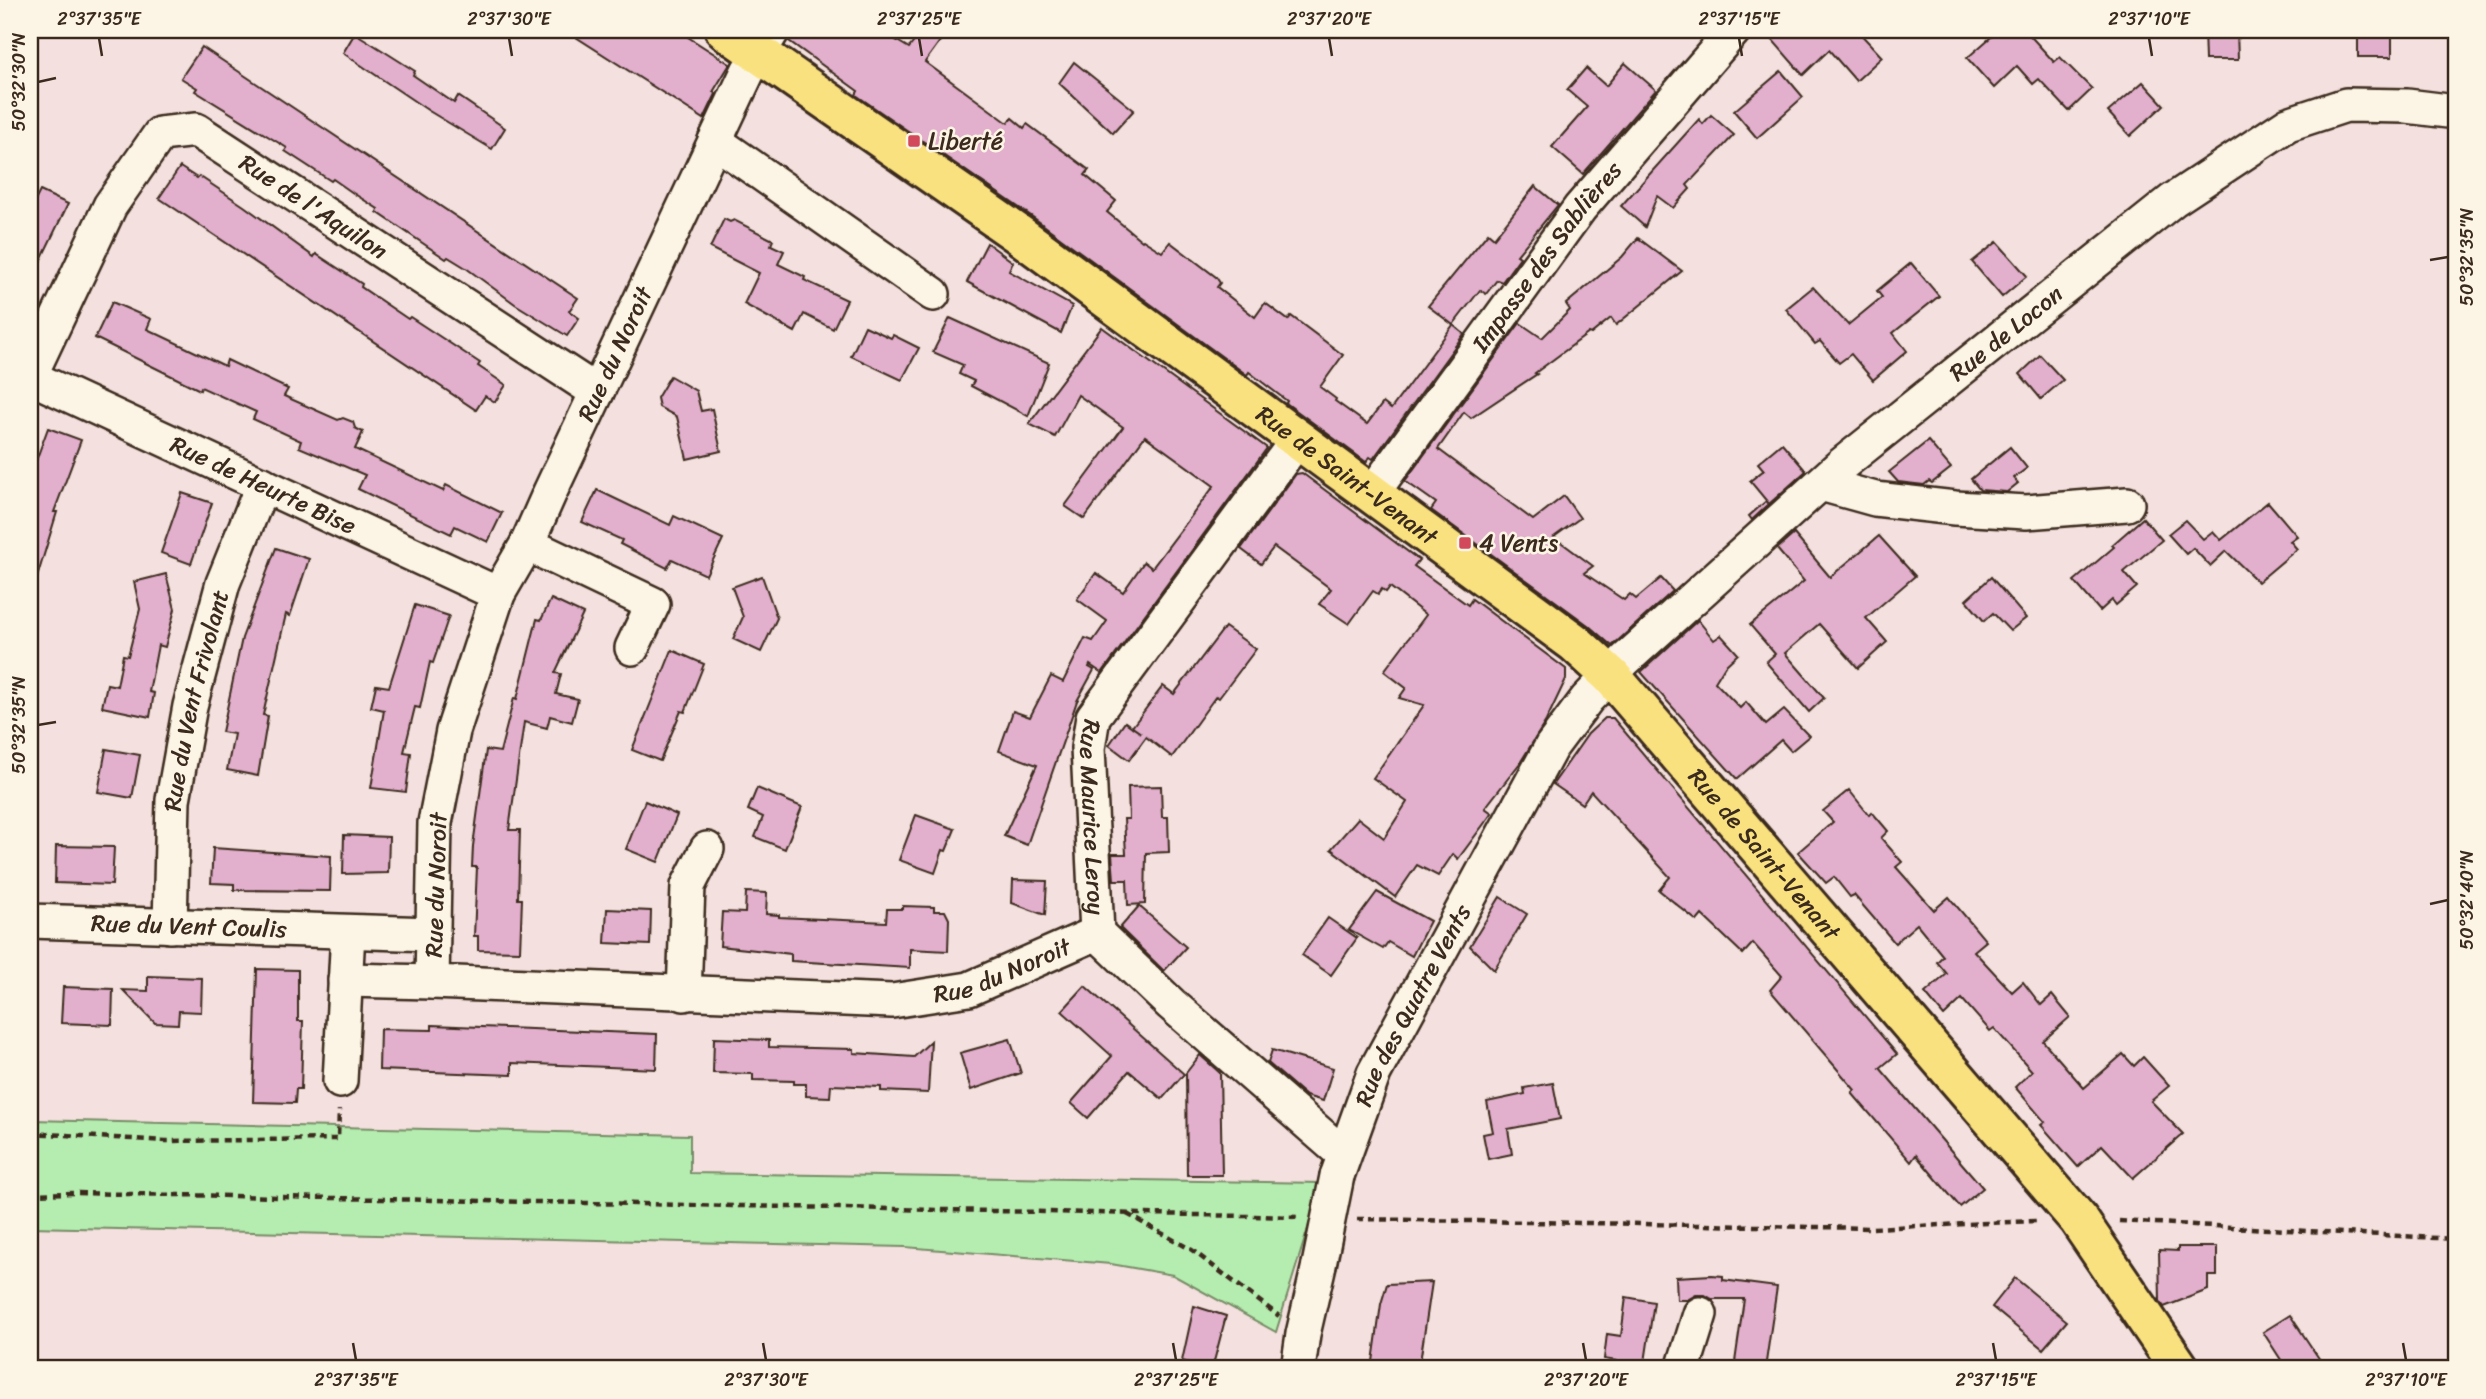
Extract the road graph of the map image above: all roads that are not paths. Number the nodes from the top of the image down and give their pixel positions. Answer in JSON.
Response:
{"nodes":[{"id":1,"x":725,"y":30,"type":"edge"},
{"id":2,"x":1734,"y":30,"type":"edge"},
{"id":3,"x":766,"y":41,"type":"edge"},
{"id":4,"x":2456,"y":112,"type":"edge"},
{"id":5,"x":715,"y":141,"type":"junction"},
{"id":6,"x":933,"y":294,"type":"dead end"},
{"id":7,"x":30,"y":377,"type":"edge"},
{"id":8,"x":597,"y":392,"type":"junction"},
{"id":9,"x":1298,"y":439,"type":"junction"},
{"id":10,"x":263,"y":484,"type":"junction"},
{"id":11,"x":1821,"y":484,"type":"junction"},
{"id":12,"x":1371,"y":495,"type":"junction"},
{"id":13,"x":2127,"y":504,"type":"dead end"},
{"id":14,"x":527,"y":544,"type":"junction"},
{"id":15,"x":498,"y":594,"type":"junction"},
{"id":16,"x":632,"y":648,"type":"dead end"},
{"id":17,"x":1611,"y":676,"type":"junction"},
{"id":18,"x":707,"y":849,"type":"dead end"},
{"id":19,"x":30,"y":921,"type":"edge"},
{"id":20,"x":170,"y":926,"type":"junction"},
{"id":21,"x":348,"y":932,"type":"junction"},
{"id":22,"x":1097,"y":933,"type":"junction"},
{"id":23,"x":432,"y":934,"type":"junction"},
{"id":24,"x":345,"y":980,"type":"junction"},
{"id":25,"x":432,"y":982,"type":"junction"},
{"id":26,"x":684,"y":993,"type":"junction"},
{"id":27,"x":340,"y":1081,"type":"road end"},
{"id":28,"x":1340,"y":1165,"type":"junction"},
{"id":29,"x":1700,"y":1314,"type":"dead end"},
{"id":30,"x":1298,"y":1369,"type":"edge"},
{"id":31,"x":1683,"y":1369,"type":"edge"},
{"id":32,"x":2180,"y":1369,"type":"edge"}],
"edges":[{"from":1,"to":3,"type":"main road","name":"Rue de Saint-Venant"},
{"from":2,"to":12,"type":"street","name":"Impasse des Sablières"},
{"from":3,"to":5,"type":"street","name":"Rue du Noroit"},
{"from":3,"to":9,"type":"main road","name":"Rue de Saint-Venant"},
{"from":4,"to":11,"type":"street","name":"Rue de Locon"},
{"from":5,"to":6,"type":"street"},
{"from":5,"to":8,"type":"street","name":"Rue du Noroit"},
{"from":7,"to":8,"type":"street","name":"Rue de l'Aquilon"},
{"from":7,"to":10,"type":"street","name":"Rue de Heurte Bise"},
{"from":8,"to":14,"type":"street","name":"Rue du Noroit"},
{"from":9,"to":12,"type":"main road","name":"Rue de Saint-Venant"},
{"from":9,"to":22,"type":"street","name":"Rue Maurice Leroy"},
{"from":10,"to":15,"type":"street","name":"Rue de Heurte Bise"},
{"from":10,"to":20,"type":"street","name":"Rue du Vent Frivolant"},
{"from":11,"to":13,"type":"street"},
{"from":11,"to":17,"type":"street","name":"Rue de Locon"},
{"from":12,"to":17,"type":"main road","name":"Rue de Saint-Venant"},
{"from":14,"to":15,"type":"street","name":"Rue du Noroit"},
{"from":14,"to":16,"type":"street"},
{"from":15,"to":23,"type":"street","name":"Rue du Noroit"},
{"from":17,"to":28,"type":"street","name":"Rue des Quatre Vents"},
{"from":17,"to":32,"type":"main road","name":"Rue de Saint-Venant"},
{"from":18,"to":26,"type":"street"},
{"from":19,"to":20,"type":"street","name":"Rue du Vent Coulis"},
{"from":20,"to":21,"type":"street","name":"Rue du Vent Coulis"},
{"from":21,"to":23,"type":"street","name":"Rue du Vent Coulis"},
{"from":21,"to":24,"type":"street"},
{"from":22,"to":26,"type":"street","name":"Rue du Noroit"},
{"from":22,"to":28,"type":"street","name":"Rue Maurice Leroy"},
{"from":23,"to":25,"type":"street","name":"Rue du Noroit"},
{"from":24,"to":25,"type":"street"},
{"from":24,"to":27,"type":"street"},
{"from":25,"to":26,"type":"street","name":"Rue du Noroit"},
{"from":28,"to":30,"type":"street","name":"Rue des Quatre Vents","bridge":true},
{"from":29,"to":31,"type":"street"}]}
